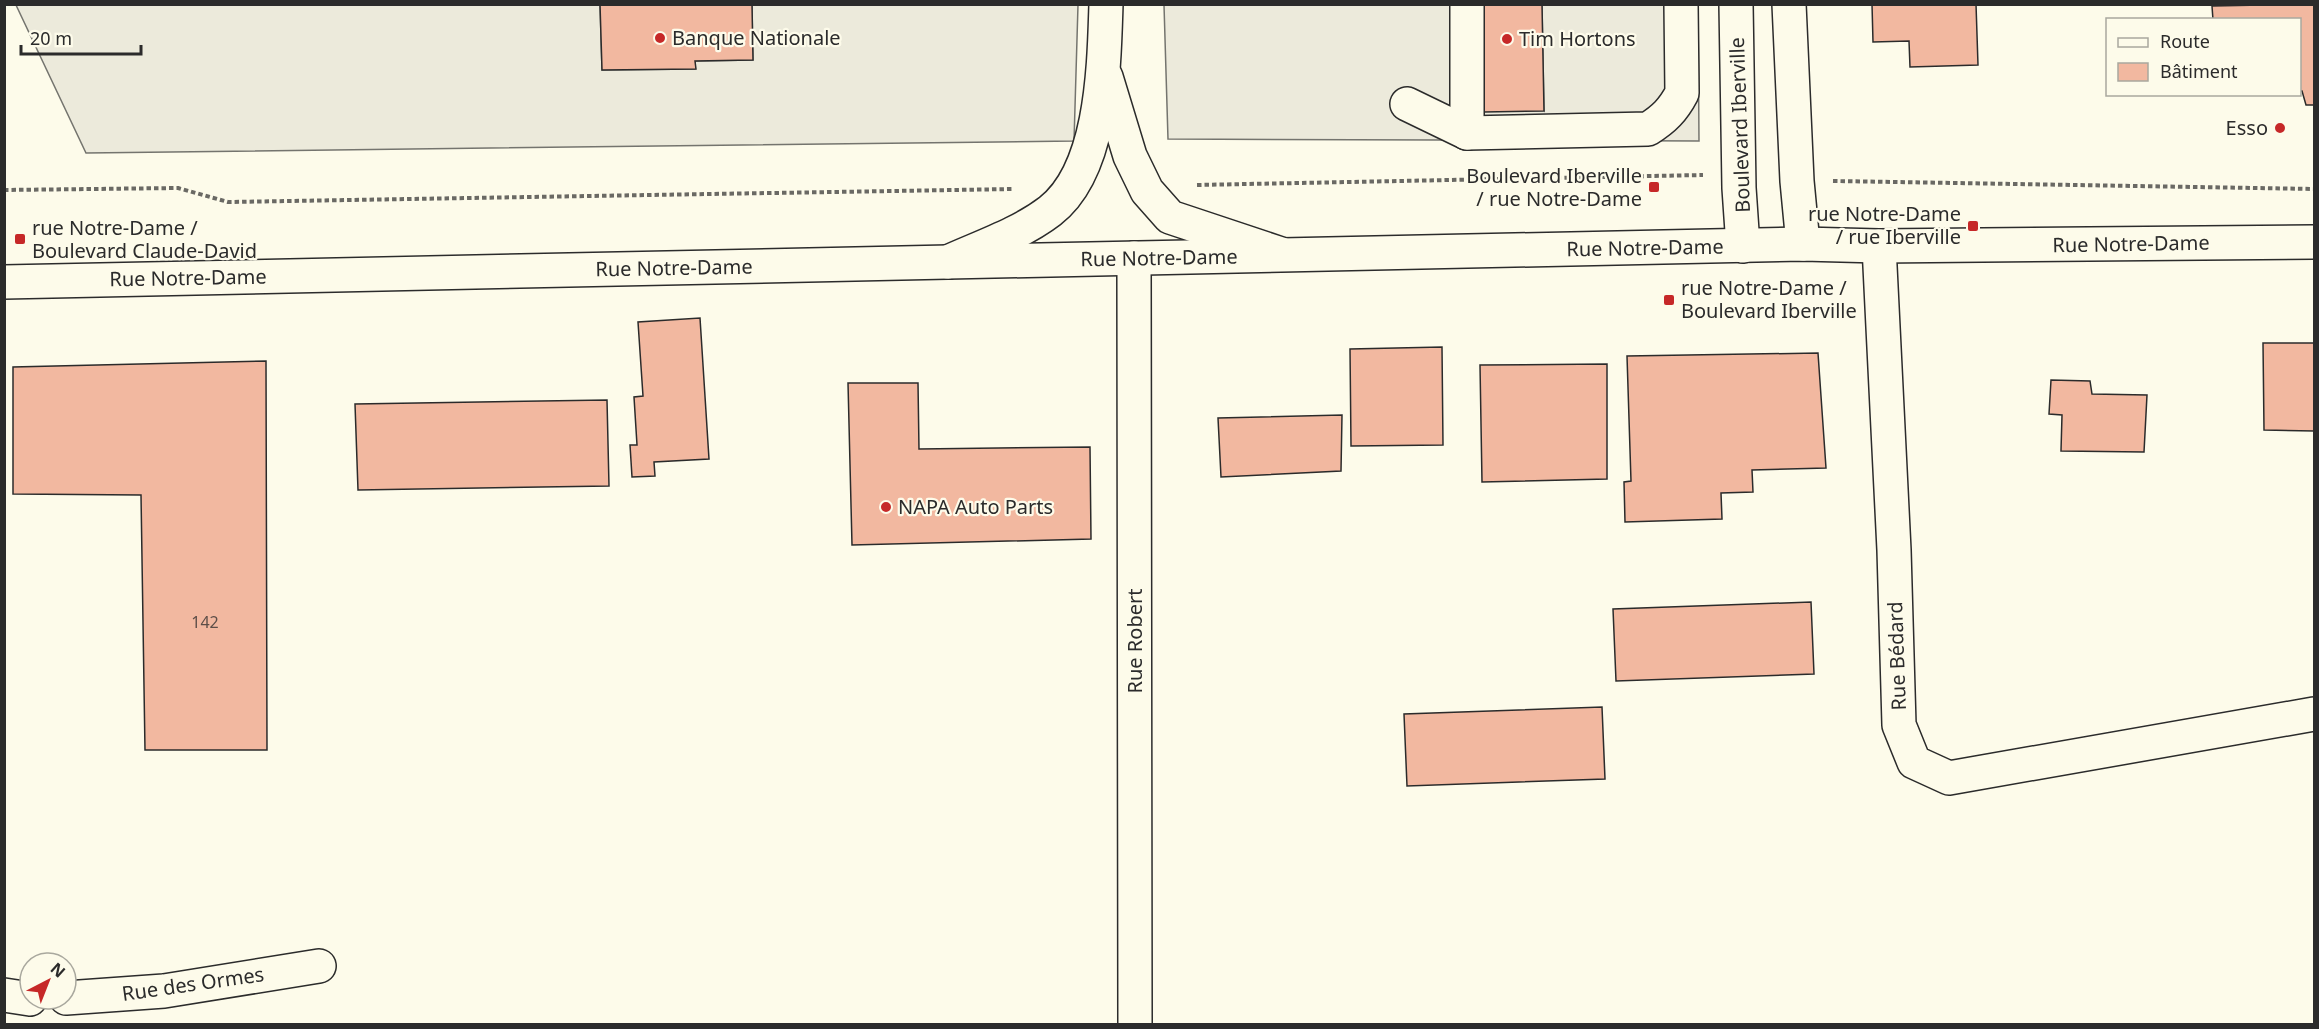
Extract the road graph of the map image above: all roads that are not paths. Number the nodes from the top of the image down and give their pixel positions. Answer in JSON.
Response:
{"nodes":[{"id":1,"x":1106,"y":4,"type":"edge"},
{"id":2,"x":1467,"y":4,"type":"edge"},
{"id":3,"x":1681,"y":4,"type":"edge"},
{"id":4,"x":1736,"y":4,"type":"edge"},
{"id":5,"x":1789,"y":4,"type":"edge"},
{"id":6,"x":1104,"y":73,"type":"junction"},
{"id":7,"x":1407,"y":104,"type":"dead end"},
{"id":8,"x":1467,"y":133,"type":"junction"},
{"id":9,"x":2314,"y":242,"type":"edge"},
{"id":10,"x":1803,"y":244,"type":"junction"},
{"id":11,"x":1743,"y":246,"type":"junction"},
{"id":12,"x":1879,"y":246,"type":"junction"},
{"id":13,"x":1285,"y":255,"type":"junction"},
{"id":14,"x":1134,"y":258,"type":"junction"},
{"id":15,"x":948,"y":262,"type":"junction"},
{"id":16,"x":4,"y":282,"type":"edge"},
{"id":17,"x":2314,"y":714,"type":"edge"},
{"id":18,"x":319,"y":966,"type":"dead end"},
{"id":19,"x":78,"y":997,"type":"edge"},
{"id":20,"x":1135,"y":1024,"type":"edge"}],
"edges":[{"from":1,"to":6,"type":"street"},
{"from":2,"to":8,"type":"street"},
{"from":3,"to":8,"type":"street"},
{"from":4,"to":11,"type":"street","name":"Boulevard Iberville"},
{"from":5,"to":10,"type":"street"},
{"from":6,"to":13,"type":"street"},
{"from":6,"to":15,"type":"street"},
{"from":7,"to":8,"type":"street"},
{"from":9,"to":12,"type":"street","name":"Rue Notre-Dame"},
{"from":10,"to":11,"type":"street","name":"Rue Notre-Dame"},
{"from":10,"to":12,"type":"street","name":"Rue Notre-Dame"},
{"from":11,"to":13,"type":"street","name":"Rue Notre-Dame"},
{"from":12,"to":17,"type":"street","name":"Rue Bédard"},
{"from":13,"to":14,"type":"street","name":"Rue Notre-Dame"},
{"from":14,"to":15,"type":"street","name":"Rue Notre-Dame"},
{"from":14,"to":20,"type":"street","name":"Rue Robert"},
{"from":15,"to":16,"type":"street","name":"Rue Notre-Dame"},
{"from":18,"to":19,"type":"street","name":"Rue des Ormes"}]}
